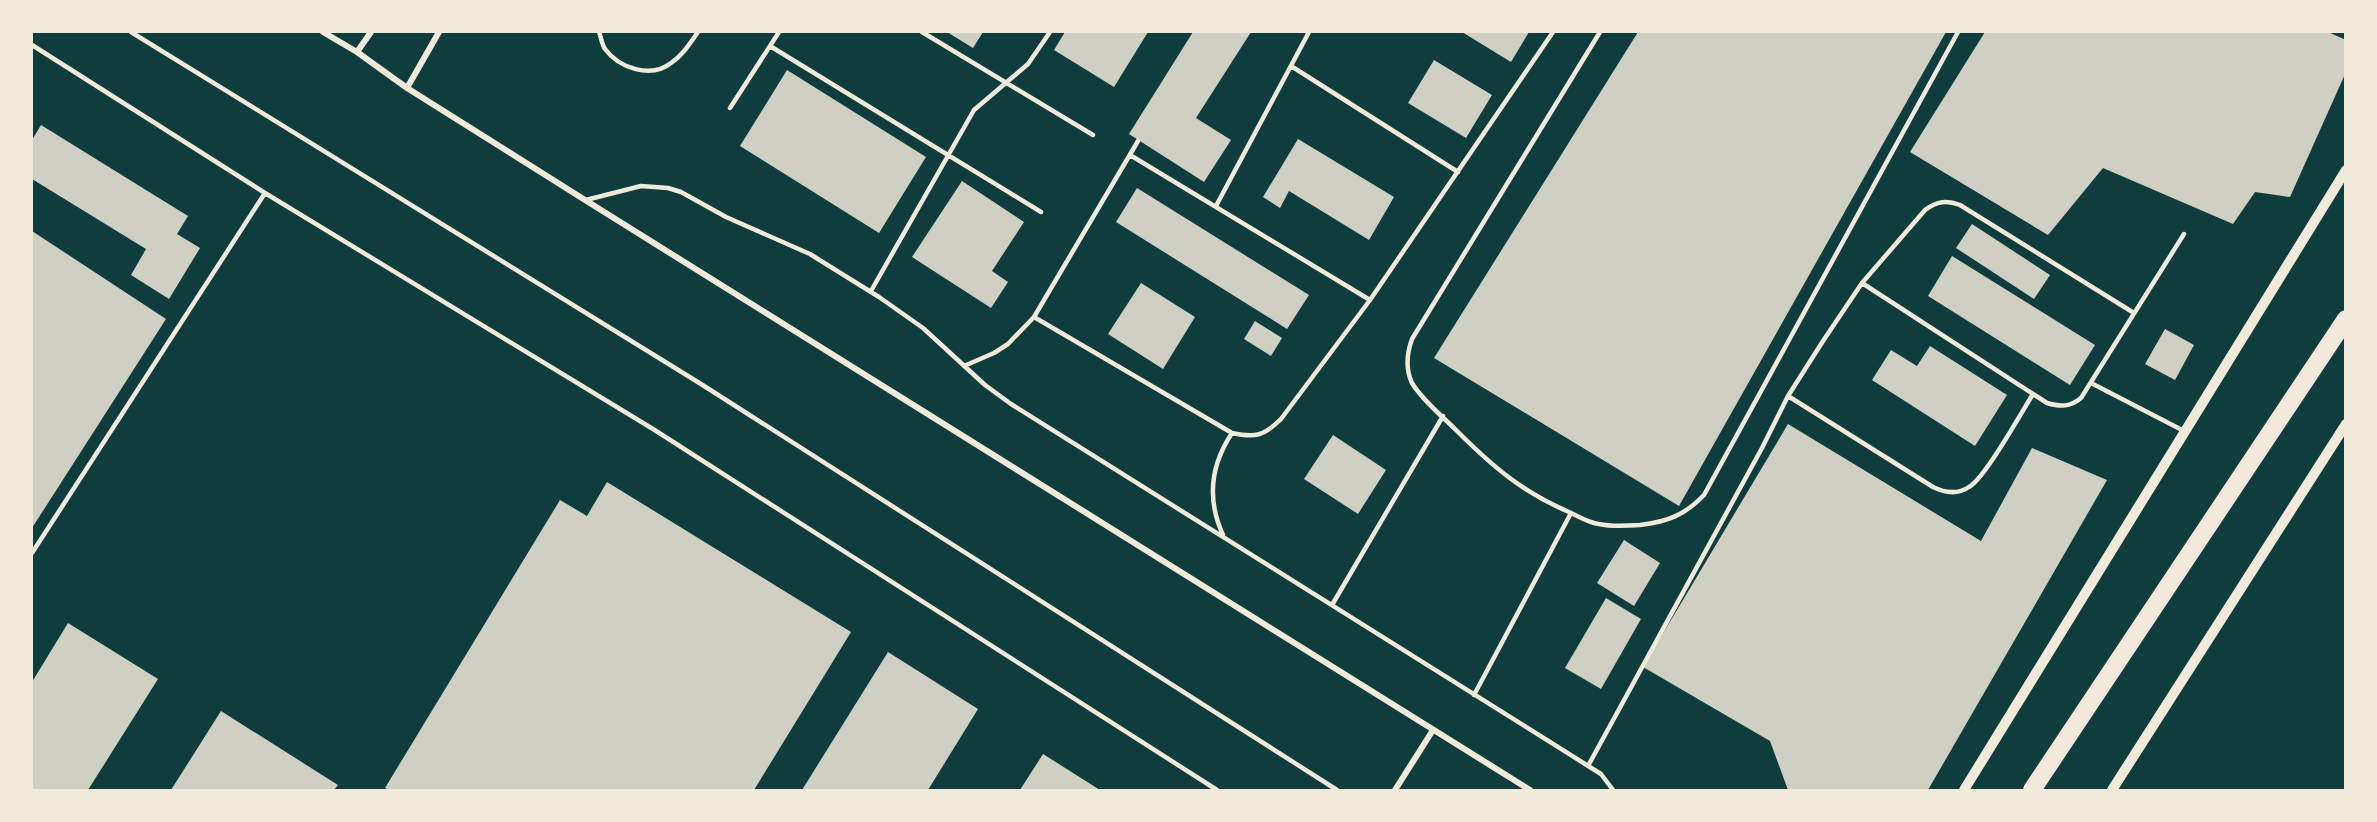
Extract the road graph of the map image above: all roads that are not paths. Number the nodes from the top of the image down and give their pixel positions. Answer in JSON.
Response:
{"nodes":[{"id":1,"x":131,"y":32,"type":"edge"},
{"id":2,"x":323,"y":32,"type":"edge"},
{"id":3,"x":371,"y":32,"type":"edge"},
{"id":4,"x":439,"y":32,"type":"edge"},
{"id":5,"x":599,"y":32,"type":"edge"},
{"id":6,"x":698,"y":32,"type":"edge"},
{"id":7,"x":779,"y":32,"type":"edge"},
{"id":8,"x":922,"y":32,"type":"edge"},
{"id":9,"x":1050,"y":32,"type":"edge"},
{"id":10,"x":1309,"y":32,"type":"edge"},
{"id":11,"x":1553,"y":32,"type":"edge"},
{"id":12,"x":1600,"y":32,"type":"edge"},
{"id":13,"x":1958,"y":32,"type":"edge"},
{"id":14,"x":32,"y":45,"type":"edge"},
{"id":15,"x":770,"y":46,"type":"junction"},
{"id":16,"x":357,"y":52,"type":"junction"},
{"id":17,"x":1291,"y":66,"type":"junction"},
{"id":18,"x":1008,"y":82,"type":"junction"},
{"id":19,"x":407,"y":88,"type":"junction"},
{"id":20,"x":730,"y":108,"type":"dead end"},
{"id":21,"x":1093,"y":135,"type":"dead end"},
{"id":22,"x":1138,"y":141,"type":"dead end"},
{"id":23,"x":948,"y":153,"type":"junction"},
{"id":24,"x":1130,"y":154,"type":"junction"},
{"id":25,"x":2346,"y":170,"type":"edge"},
{"id":26,"x":1458,"y":171,"type":"junction"},
{"id":27,"x":266,"y":193,"type":"junction"},
{"id":28,"x":585,"y":200,"type":"junction"},
{"id":29,"x":1216,"y":206,"type":"junction"},
{"id":30,"x":1041,"y":212,"type":"dead end"},
{"id":31,"x":2184,"y":234,"type":"dead end"},
{"id":32,"x":1862,"y":283,"type":"junction"},
{"id":33,"x":871,"y":291,"type":"junction"},
{"id":34,"x":1370,"y":300,"type":"junction"},
{"id":35,"x":2134,"y":313,"type":"junction"},
{"id":36,"x":1034,"y":317,"type":"junction"},
{"id":37,"x":2346,"y":319,"type":"edge"},
{"id":38,"x":964,"y":366,"type":"junction"},
{"id":39,"x":2091,"y":382,"type":"junction"},
{"id":40,"x":2033,"y":394,"type":"junction"},
{"id":41,"x":1788,"y":396,"type":"junction"},
{"id":42,"x":1443,"y":416,"type":"junction"},
{"id":43,"x":2346,"y":423,"type":"edge"},
{"id":44,"x":2185,"y":432,"type":"junction"},
{"id":45,"x":1232,"y":433,"type":"junction"},
{"id":46,"x":1571,"y":513,"type":"junction"},
{"id":47,"x":1224,"y":536,"type":"junction"},
{"id":48,"x":32,"y":553,"type":"edge"},
{"id":49,"x":1332,"y":605,"type":"junction"},
{"id":50,"x":1474,"y":695,"type":"junction"},
{"id":51,"x":1433,"y":730,"type":"junction"},
{"id":52,"x":1588,"y":766,"type":"junction"},
{"id":53,"x":1217,"y":790,"type":"edge"},
{"id":54,"x":1337,"y":790,"type":"edge"},
{"id":55,"x":1395,"y":790,"type":"edge"},
{"id":56,"x":1530,"y":790,"type":"edge"},
{"id":57,"x":1613,"y":790,"type":"edge"},
{"id":58,"x":1964,"y":790,"type":"edge"},
{"id":59,"x":2032,"y":790,"type":"edge"},
{"id":60,"x":2112,"y":790,"type":"edge"}],
"edges":[{"from":1,"to":54,"type":"lane"},
{"from":2,"to":16,"type":"street"},
{"from":3,"to":16,"type":"street"},
{"from":4,"to":19,"type":"street"},
{"from":5,"to":6,"type":"lane"},
{"from":7,"to":15,"type":"lane"},
{"from":8,"to":18,"type":"lane"},
{"from":9,"to":18,"type":"lane"},
{"from":10,"to":17,"type":"lane"},
{"from":11,"to":26,"type":"lane"},
{"from":12,"to":42,"type":"lane"},
{"from":13,"to":46,"type":"lane"},
{"from":14,"to":27,"type":"lane"},
{"from":15,"to":20,"type":"lane"},
{"from":15,"to":23,"type":"lane"},
{"from":16,"to":19,"type":"street"},
{"from":17,"to":26,"type":"lane"},
{"from":17,"to":29,"type":"lane"},
{"from":18,"to":21,"type":"lane"},
{"from":18,"to":23,"type":"lane"},
{"from":19,"to":28,"type":"street"},
{"from":22,"to":24,"type":"lane"},
{"from":23,"to":30,"type":"lane"},
{"from":23,"to":33,"type":"lane"},
{"from":24,"to":29,"type":"lane"},
{"from":24,"to":36,"type":"lane"},
{"from":25,"to":44,"type":"street"},
{"from":26,"to":34,"type":"lane"},
{"from":27,"to":48,"type":"lane"},
{"from":27,"to":53,"type":"lane"},
{"from":28,"to":33,"type":"lane"},
{"from":28,"to":51,"type":"street"},
{"from":29,"to":34,"type":"lane"},
{"from":31,"to":35,"type":"lane"},
{"from":32,"to":35,"type":"lane"},
{"from":32,"to":40,"type":"lane"},
{"from":32,"to":41,"type":"lane"},
{"from":33,"to":38,"type":"lane"},
{"from":34,"to":45,"type":"lane"},
{"from":35,"to":39,"type":"lane"},
{"from":36,"to":38,"type":"lane"},
{"from":36,"to":45,"type":"lane"},
{"from":37,"to":59,"type":"highway"},
{"from":38,"to":47,"type":"lane"},
{"from":39,"to":40,"type":"lane"},
{"from":39,"to":44,"type":"lane"},
{"from":40,"to":41,"type":"lane"},
{"from":41,"to":52,"type":"lane"},
{"from":42,"to":46,"type":"lane"},
{"from":42,"to":49,"type":"lane"},
{"from":43,"to":60,"type":"street"},
{"from":44,"to":58,"type":"street"},
{"from":45,"to":47,"type":"lane"},
{"from":46,"to":50,"type":"lane"},
{"from":47,"to":49,"type":"lane"},
{"from":49,"to":50,"type":"lane"},
{"from":50,"to":52,"type":"lane"},
{"from":51,"to":55,"type":"street"},
{"from":51,"to":56,"type":"street"},
{"from":52,"to":57,"type":"lane"}]}
